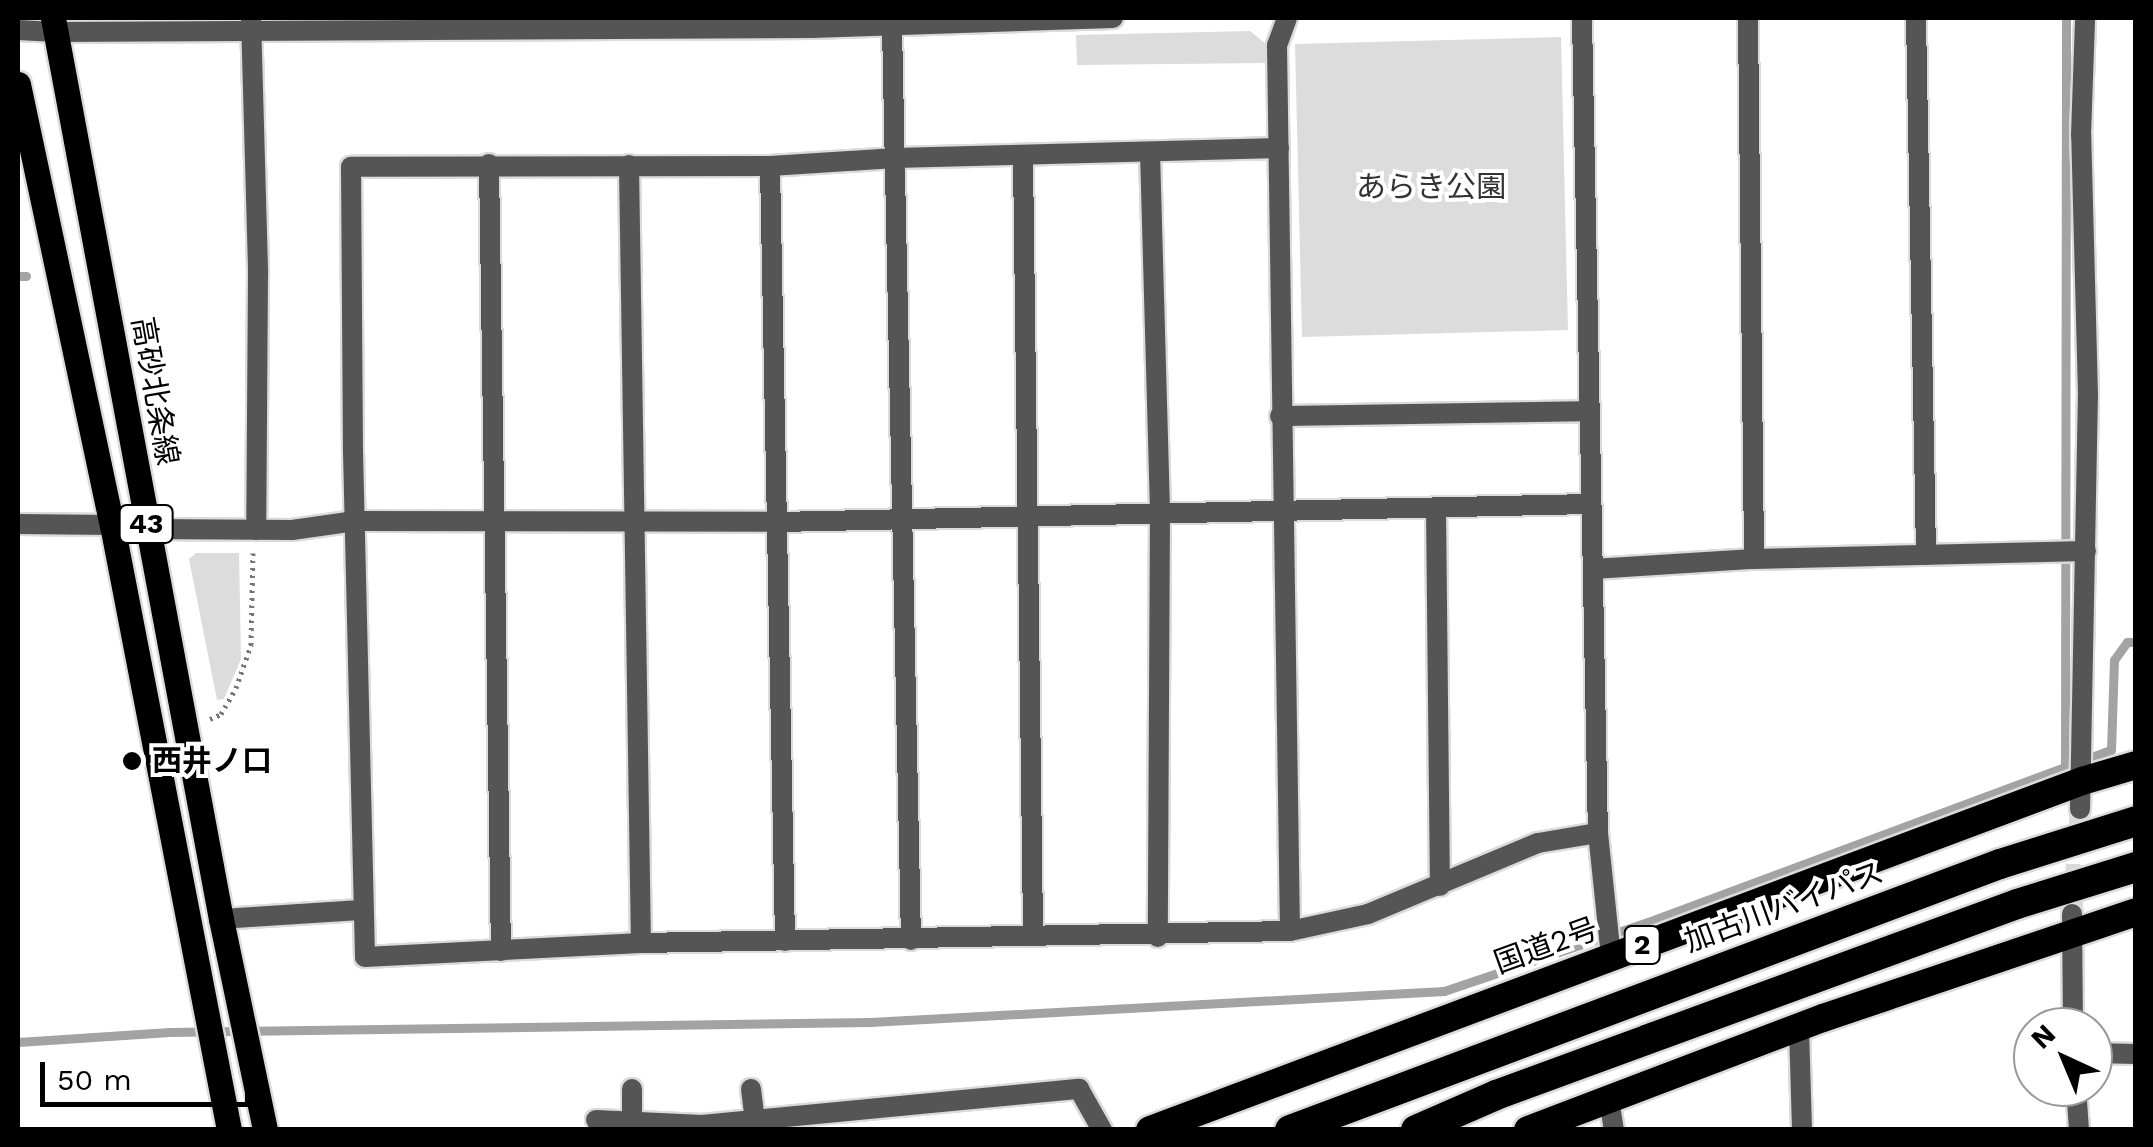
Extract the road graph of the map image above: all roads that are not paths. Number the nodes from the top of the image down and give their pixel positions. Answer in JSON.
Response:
{"nodes":[{"id":1,"x":1113,"y":18,"type":"edge"},
{"id":2,"x":1287,"y":18,"type":"edge"},
{"id":3,"x":1582,"y":18,"type":"edge"},
{"id":4,"x":1748,"y":18,"type":"edge"},
{"id":5,"x":1916,"y":18,"type":"edge"},
{"id":6,"x":2085,"y":18,"type":"edge"},
{"id":7,"x":992,"y":20,"type":"edge"},
{"id":8,"x":863,"y":21,"type":"edge"},
{"id":9,"x":568,"y":23,"type":"edge"},
{"id":10,"x":708,"y":23,"type":"edge"},
{"id":11,"x":252,"y":24,"type":"edge"},
{"id":12,"x":403,"y":24,"type":"edge"},
{"id":13,"x":54,"y":25,"type":"edge"},
{"id":14,"x":892,"y":26,"type":"junction"},
{"id":15,"x":18,"y":30,"type":"edge"},
{"id":16,"x":18,"y":84,"type":"edge"},
{"id":17,"x":1279,"y":148,"type":"junction"},
{"id":18,"x":1150,"y":152,"type":"junction"},
{"id":19,"x":1023,"y":157,"type":"junction"},
{"id":20,"x":895,"y":158,"type":"junction"},
{"id":21,"x":488,"y":164,"type":"junction"},
{"id":22,"x":629,"y":165,"type":"junction"},
{"id":23,"x":770,"y":166,"type":"junction"},
{"id":24,"x":1588,"y":411,"type":"junction"},
{"id":25,"x":1280,"y":416,"type":"junction"},
{"id":26,"x":1590,"y":504,"type":"junction"},
{"id":27,"x":1282,"y":509,"type":"junction"},
{"id":28,"x":1436,"y":509,"type":"junction"},
{"id":29,"x":1160,"y":510,"type":"junction"},
{"id":30,"x":1029,"y":514,"type":"junction"},
{"id":31,"x":355,"y":520,"type":"junction"},
{"id":32,"x":902,"y":520,"type":"junction"},
{"id":33,"x":778,"y":522,"type":"junction"},
{"id":34,"x":636,"y":523,"type":"junction"},
{"id":35,"x":18,"y":524,"type":"edge"},
{"id":36,"x":494,"y":524,"type":"junction"},
{"id":37,"x":112,"y":525,"type":"junction"},
{"id":38,"x":147,"y":529,"type":"junction"},
{"id":39,"x":256,"y":530,"type":"junction"},
{"id":40,"x":2084,"y":551,"type":"junction"},
{"id":41,"x":1926,"y":555,"type":"junction"},
{"id":42,"x":1754,"y":559,"type":"junction"},
{"id":43,"x":1593,"y":570,"type":"junction"},
{"id":44,"x":2136,"y":765,"type":"edge"},
{"id":45,"x":2082,"y":779,"type":"junction"},
{"id":46,"x":2080,"y":809,"type":"tunnel mouth"},
{"id":47,"x":2136,"y":820,"type":"edge"},
{"id":48,"x":1598,"y":834,"type":"junction"},
{"id":49,"x":2136,"y":867,"type":"edge"},
{"id":50,"x":1440,"y":886,"type":"junction"},
{"id":51,"x":362,"y":910,"type":"junction"},
{"id":52,"x":2136,"y":912,"type":"edge"},
{"id":53,"x":220,"y":919,"type":"junction"},
{"id":54,"x":2072,"y":923,"type":"junction"},
{"id":55,"x":1290,"y":931,"type":"junction"},
{"id":56,"x":1033,"y":936,"type":"junction"},
{"id":57,"x":1158,"y":937,"type":"junction"},
{"id":58,"x":911,"y":940,"type":"junction"},
{"id":59,"x":785,"y":941,"type":"junction"},
{"id":60,"x":641,"y":944,"type":"junction"},
{"id":61,"x":1611,"y":950,"type":"junction"},
{"id":62,"x":501,"y":951,"type":"junction"},
{"id":63,"x":2073,"y":1007,"type":"edge"},
{"id":64,"x":1799,"y":1028,"type":"junction"},
{"id":65,"x":632,"y":1089,"type":"dead end"},
{"id":66,"x":751,"y":1089,"type":"dead end"},
{"id":67,"x":1496,"y":1095,"type":"junction"},
{"id":68,"x":1609,"y":1099,"type":"junction"},
{"id":69,"x":1326,"y":1114,"type":"junction"},
{"id":70,"x":596,"y":1120,"type":"dead end"},
{"id":71,"x":756,"y":1120,"type":"junction"},
{"id":72,"x":632,"y":1122,"type":"junction"},
{"id":73,"x":229,"y":1130,"type":"edge"},
{"id":74,"x":265,"y":1130,"type":"edge"},
{"id":75,"x":1102,"y":1130,"type":"edge"},
{"id":76,"x":1150,"y":1130,"type":"edge"},
{"id":77,"x":1262,"y":1130,"type":"edge"},
{"id":78,"x":1290,"y":1130,"type":"edge"},
{"id":79,"x":1416,"y":1130,"type":"edge"},
{"id":80,"x":1427,"y":1130,"type":"edge"},
{"id":81,"x":1528,"y":1130,"type":"edge"},
{"id":82,"x":1614,"y":1130,"type":"edge"},
{"id":83,"x":1802,"y":1130,"type":"edge"}],
"edges":[{"from":1,"to":7,"type":"street"},
{"from":2,"to":17,"type":"street"},
{"from":3,"to":24,"type":"street"},
{"from":4,"to":42,"type":"street"},
{"from":5,"to":41,"type":"street"},
{"from":6,"to":40,"type":"street"},
{"from":7,"to":14,"type":"street"},
{"from":8,"to":10,"type":"street"},
{"from":8,"to":14,"type":"street"},
{"from":9,"to":10,"type":"street"},
{"from":9,"to":12,"type":"street"},
{"from":11,"to":12,"type":"street"},
{"from":11,"to":13,"type":"street"},
{"from":11,"to":39,"type":"street"},
{"from":13,"to":15,"type":"street"},
{"from":13,"to":38,"type":"main road","name":"高砂北条線","number":"43"},
{"from":14,"to":20,"type":"street"},
{"from":16,"to":37,"type":"main road","number":"43"},
{"from":17,"to":18,"type":"street"},
{"from":17,"to":25,"type":"street"},
{"from":18,"to":19,"type":"street"},
{"from":18,"to":29,"type":"street"},
{"from":19,"to":20,"type":"street"},
{"from":19,"to":30,"type":"street"},
{"from":20,"to":23,"type":"street"},
{"from":20,"to":32,"type":"street"},
{"from":21,"to":22,"type":"street"},
{"from":21,"to":31,"type":"street"},
{"from":21,"to":36,"type":"street"},
{"from":22,"to":23,"type":"street"},
{"from":22,"to":34,"type":"street"},
{"from":23,"to":33,"type":"street"},
{"from":24,"to":25,"type":"street"},
{"from":24,"to":26,"type":"street"},
{"from":25,"to":27,"type":"street"},
{"from":26,"to":28,"type":"street"},
{"from":26,"to":43,"type":"street"},
{"from":27,"to":28,"type":"street"},
{"from":27,"to":29,"type":"street"},
{"from":27,"to":55,"type":"street"},
{"from":28,"to":50,"type":"street"},
{"from":29,"to":30,"type":"street"},
{"from":29,"to":57,"type":"street"},
{"from":30,"to":32,"type":"street"},
{"from":30,"to":56,"type":"street"},
{"from":31,"to":36,"type":"street"},
{"from":31,"to":39,"type":"street"},
{"from":31,"to":51,"type":"street"},
{"from":32,"to":33,"type":"street"},
{"from":32,"to":58,"type":"street"},
{"from":33,"to":34,"type":"street"},
{"from":33,"to":59,"type":"street"},
{"from":34,"to":36,"type":"street"},
{"from":34,"to":60,"type":"street"},
{"from":35,"to":37,"type":"street"},
{"from":36,"to":62,"type":"street"},
{"from":37,"to":73,"type":"main road","number":"43"},
{"from":38,"to":39,"type":"street"},
{"from":38,"to":53,"type":"main road","name":"高砂北条線","number":"43"},
{"from":40,"to":41,"type":"street"},
{"from":40,"to":45,"type":"street"},
{"from":41,"to":42,"type":"street"},
{"from":42,"to":43,"type":"street"},
{"from":43,"to":48,"type":"street"},
{"from":44,"to":45,"type":"highway","name":"国道2号","number":"2"},
{"from":45,"to":46,"type":"street"},
{"from":45,"to":61,"type":"highway","name":"国道2号","number":"2"},
{"from":47,"to":69,"type":"highway","name":"加古川バイパス","number":"2"},
{"from":48,"to":50,"type":"street"},
{"from":48,"to":61,"type":"street"},
{"from":49,"to":67,"type":"highway"},
{"from":50,"to":55,"type":"street"},
{"from":51,"to":53,"type":"street"},
{"from":51,"to":62,"type":"street"},
{"from":52,"to":54,"type":"highway"},
{"from":53,"to":74,"type":"main road","name":"高砂北条線","number":"43"},
{"from":54,"to":63,"type":"street"},
{"from":54,"to":64,"type":"highway"},
{"from":55,"to":57,"type":"street"},
{"from":56,"to":57,"type":"street"},
{"from":56,"to":58,"type":"street"},
{"from":58,"to":59,"type":"street"},
{"from":59,"to":60,"type":"street"},
{"from":60,"to":62,"type":"street"},
{"from":61,"to":76,"type":"highway","name":"国道2号","number":"2"},
{"from":64,"to":68,"type":"highway"},
{"from":64,"to":83,"type":"street"},
{"from":65,"to":72,"type":"street"},
{"from":66,"to":71,"type":"street"},
{"from":67,"to":79,"type":"highway"},
{"from":67,"to":80,"type":"highway"},
{"from":68,"to":81,"type":"highway"},
{"from":68,"to":82,"type":"street"},
{"from":69,"to":77,"type":"highway"},
{"from":69,"to":78,"type":"highway","name":"加古川バイパス","number":"2"},
{"from":70,"to":72,"type":"street"},
{"from":71,"to":72,"type":"street"},
{"from":71,"to":75,"type":"street"}]}
